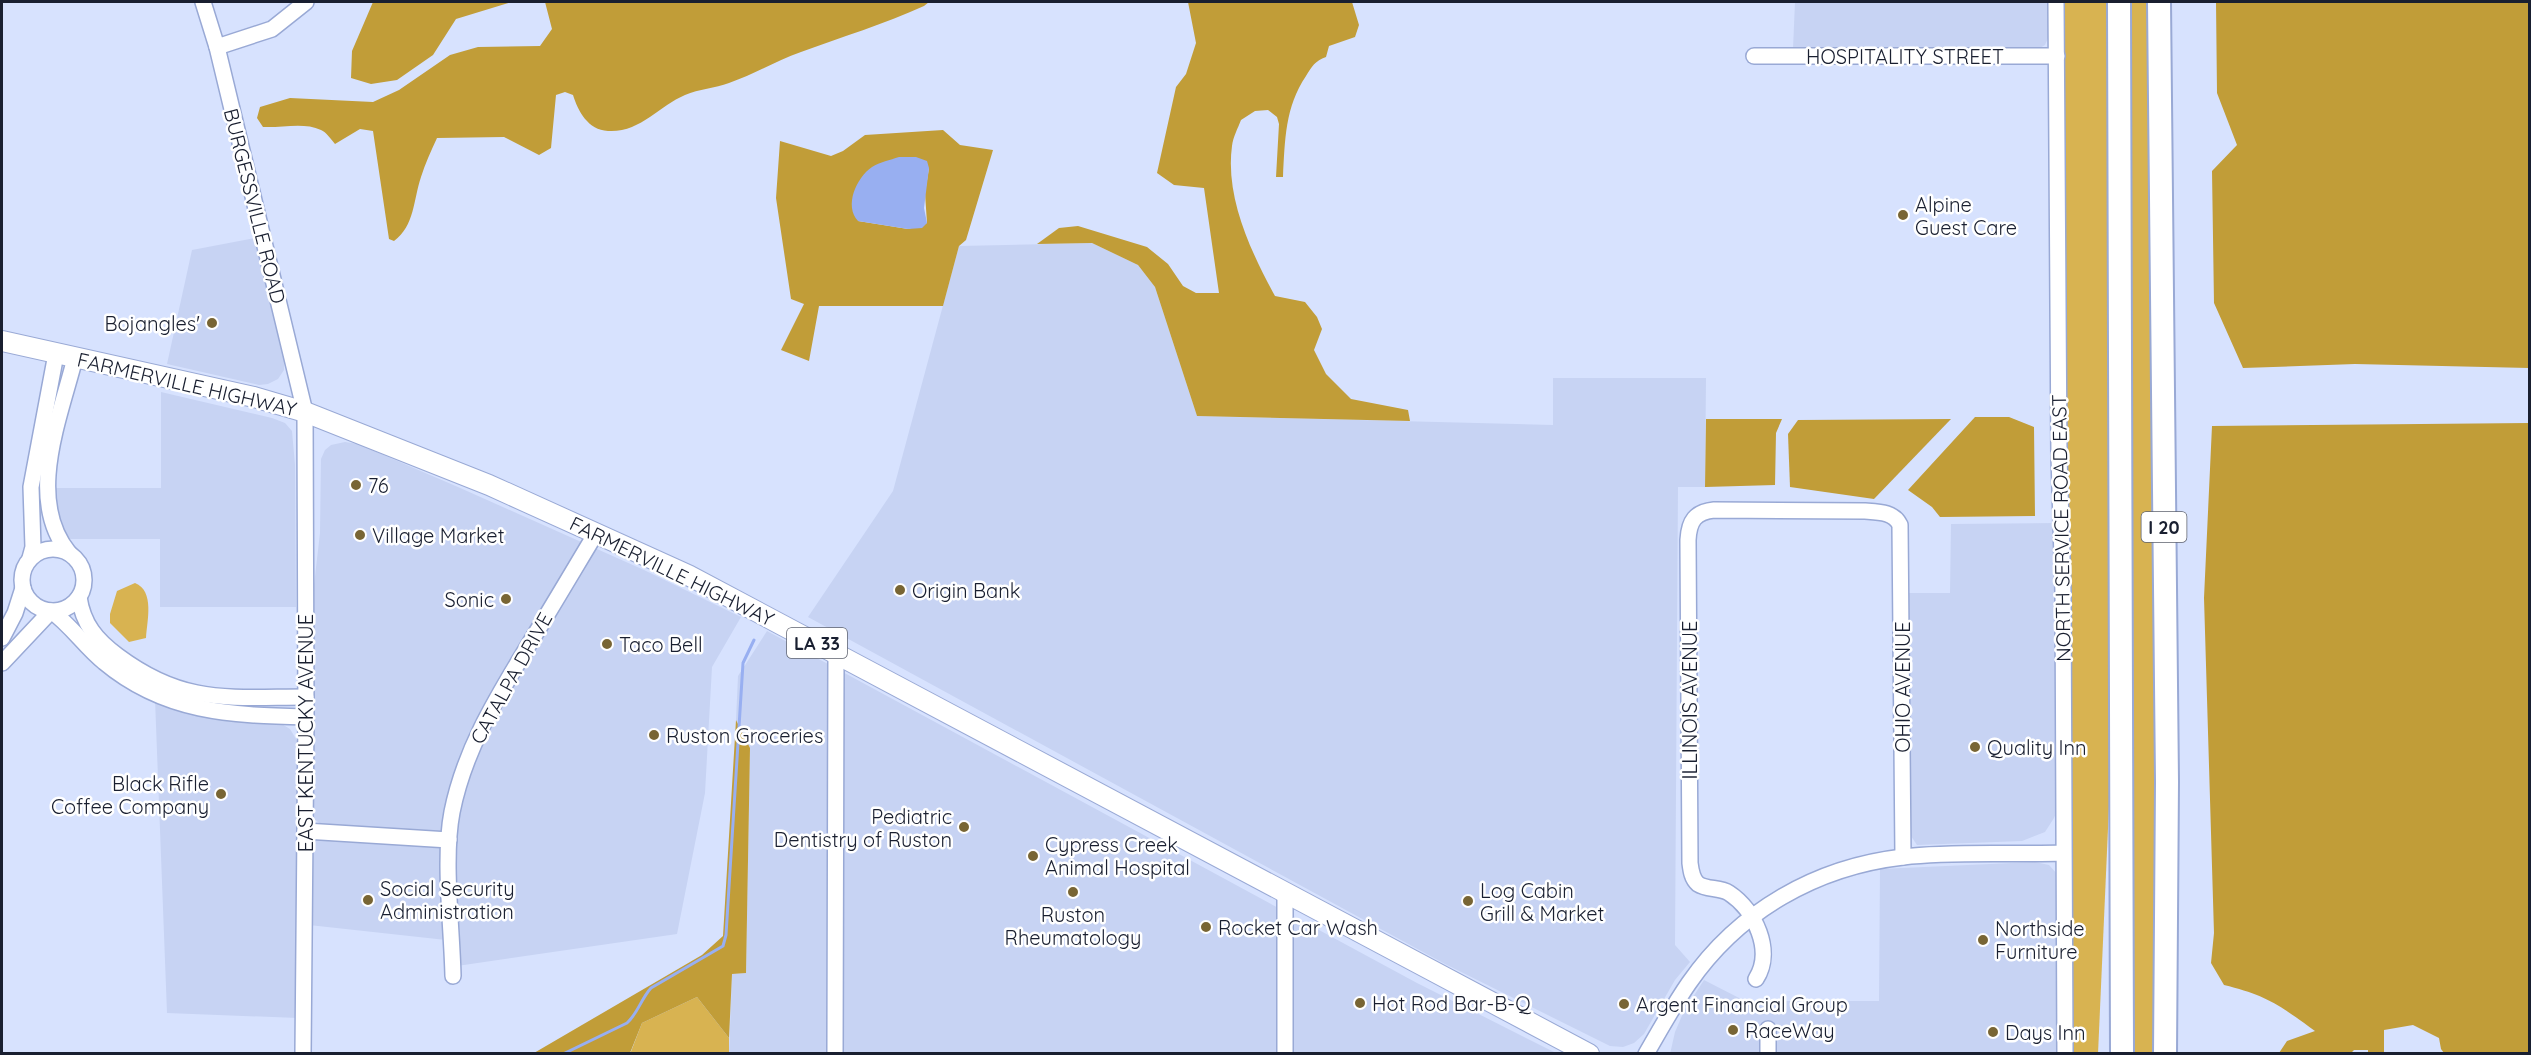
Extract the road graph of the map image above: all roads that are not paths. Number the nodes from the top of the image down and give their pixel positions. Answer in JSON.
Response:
{"nodes":[{"id":1,"x":203,"y":2,"type":"edge"},
{"id":2,"x":306,"y":2,"type":"edge"},
{"id":3,"x":2056,"y":2,"type":"edge"},
{"id":4,"x":2119,"y":2,"type":"edge"},
{"id":5,"x":2159,"y":2,"type":"edge"},
{"id":6,"x":217,"y":47,"type":"junction"},
{"id":7,"x":1754,"y":56,"type":"dead end"},
{"id":8,"x":2056,"y":56,"type":"junction"},
{"id":9,"x":2,"y":341,"type":"edge"},
{"id":10,"x":66,"y":356,"type":"junction"},
{"id":11,"x":305,"y":412,"type":"junction"},
{"id":12,"x":31,"y":487,"type":"junction"},
{"id":13,"x":47,"y":488,"type":"junction"},
{"id":14,"x":1691,"y":521,"type":"joint"},
{"id":15,"x":596,"y":533,"type":"junction"},
{"id":16,"x":69,"y":553,"type":"junction"},
{"id":17,"x":30,"y":558,"type":"junction"},
{"id":18,"x":22,"y":588,"type":"junction"},
{"id":19,"x":79,"y":597,"type":"junction"},
{"id":20,"x":51,"y":611,"type":"junction"},
{"id":21,"x":2,"y":638,"type":"edge"},
{"id":22,"x":836,"y":653,"type":"junction"},
{"id":23,"x":2,"y":663,"type":"edge"},
{"id":24,"x":159,"y":689,"type":"junction"},
{"id":25,"x":306,"y":697,"type":"junction"},
{"id":26,"x":306,"y":717,"type":"junction"},
{"id":27,"x":305,"y":831,"type":"junction"},
{"id":28,"x":449,"y":840,"type":"junction"},
{"id":29,"x":2063,"y":853,"type":"junction"},
{"id":30,"x":1903,"y":857,"type":"junction"},
{"id":31,"x":2122,"y":877,"type":"junction"},
{"id":32,"x":1285,"y":894,"type":"junction"},
{"id":33,"x":1751,"y":916,"type":"junction"},
{"id":34,"x":453,"y":976,"type":"dead end"},
{"id":35,"x":1756,"y":979,"type":"dead end"},
{"id":36,"x":2165,"y":993,"type":"junction"},
{"id":37,"x":1768,"y":1029,"type":"dead end"},
{"id":38,"x":303,"y":1053,"type":"edge"},
{"id":39,"x":835,"y":1053,"type":"edge"},
{"id":40,"x":1286,"y":1053,"type":"edge"},
{"id":41,"x":1589,"y":1053,"type":"edge"},
{"id":42,"x":1646,"y":1053,"type":"edge"},
{"id":43,"x":1768,"y":1053,"type":"edge"},
{"id":44,"x":2065,"y":1053,"type":"edge"},
{"id":45,"x":2111,"y":1053,"type":"edge"},
{"id":46,"x":2122,"y":1053,"type":"edge"},
{"id":47,"x":2165,"y":1053,"type":"edge"},
{"id":48,"x":2176,"y":1053,"type":"edge"}],
"edges":[{"from":1,"to":6,"type":"street","name":"BURGESSVILLE ROAD"},
{"from":2,"to":6,"type":"street"},
{"from":3,"to":8,"type":"street","name":"NORTH SERVICE ROAD EAST"},
{"from":4,"to":31,"type":"highway","number":"I 20"},
{"from":5,"to":36,"type":"highway","number":"I 20"},
{"from":6,"to":11,"type":"street","name":"BURGESSVILLE ROAD"},
{"from":7,"to":8,"type":"street","name":"HOSPITALITY STREET"},
{"from":8,"to":29,"type":"street","name":"NORTH SERVICE ROAD EAST"},
{"from":9,"to":10,"type":"main road","name":"FARMERVILLE HIGHWAY","number":"LA 33"},
{"from":10,"to":11,"type":"main road","name":"FARMERVILLE HIGHWAY","number":"LA 33"},
{"from":10,"to":12,"type":"street"},
{"from":10,"to":13,"type":"street"},
{"from":11,"to":15,"type":"main road","name":"FARMERVILLE HIGHWAY","number":"LA 33"},
{"from":11,"to":25,"type":"street","name":"EAST KENTUCKY AVENUE"},
{"from":12,"to":13,"type":"street"},
{"from":12,"to":17,"type":"street"},
{"from":13,"to":16,"type":"street"},
{"from":14,"to":30,"type":"street","name":"OHIO AVENUE"},
{"from":14,"to":33,"type":"street","name":"ILLINOIS AVENUE"},
{"from":15,"to":22,"type":"main road","name":"FARMERVILLE HIGHWAY","number":"LA 33"},
{"from":15,"to":28,"type":"street","name":"CATALPA DRIVE"},
{"from":16,"to":17,"type":"street"},
{"from":16,"to":19,"type":"street"},
{"from":17,"to":18,"type":"street"},
{"from":18,"to":20,"type":"street"},
{"from":18,"to":21,"type":"street"},
{"from":19,"to":20,"type":"street"},
{"from":19,"to":24,"type":"street"},
{"from":20,"to":23,"type":"street"},
{"from":20,"to":24,"type":"street"},
{"from":22,"to":32,"type":"main road","name":"FARMERVILLE HIGHWAY","number":"LA 33"},
{"from":22,"to":39,"type":"street"},
{"from":24,"to":25,"type":"street"},
{"from":24,"to":26,"type":"street"},
{"from":25,"to":26,"type":"street","name":"EAST KENTUCKY AVENUE"},
{"from":26,"to":27,"type":"street","name":"EAST KENTUCKY AVENUE"},
{"from":27,"to":28,"type":"street"},
{"from":27,"to":38,"type":"street","name":"EAST KENTUCKY AVENUE"},
{"from":28,"to":34,"type":"street","name":"CATALPA DRIVE"},
{"from":29,"to":30,"type":"street"},
{"from":29,"to":44,"type":"street","name":"NORTH SERVICE ROAD EAST"},
{"from":30,"to":33,"type":"street"},
{"from":31,"to":45,"type":"highway"},
{"from":31,"to":46,"type":"highway","number":"I 20"},
{"from":32,"to":40,"type":"street"},
{"from":32,"to":41,"type":"main road","name":"FARMERVILLE HIGHWAY","number":"LA 33"},
{"from":33,"to":35,"type":"street"},
{"from":33,"to":42,"type":"street"},
{"from":36,"to":47,"type":"highway","number":"I 20"},
{"from":36,"to":48,"type":"highway"},
{"from":37,"to":43,"type":"street"}]}
